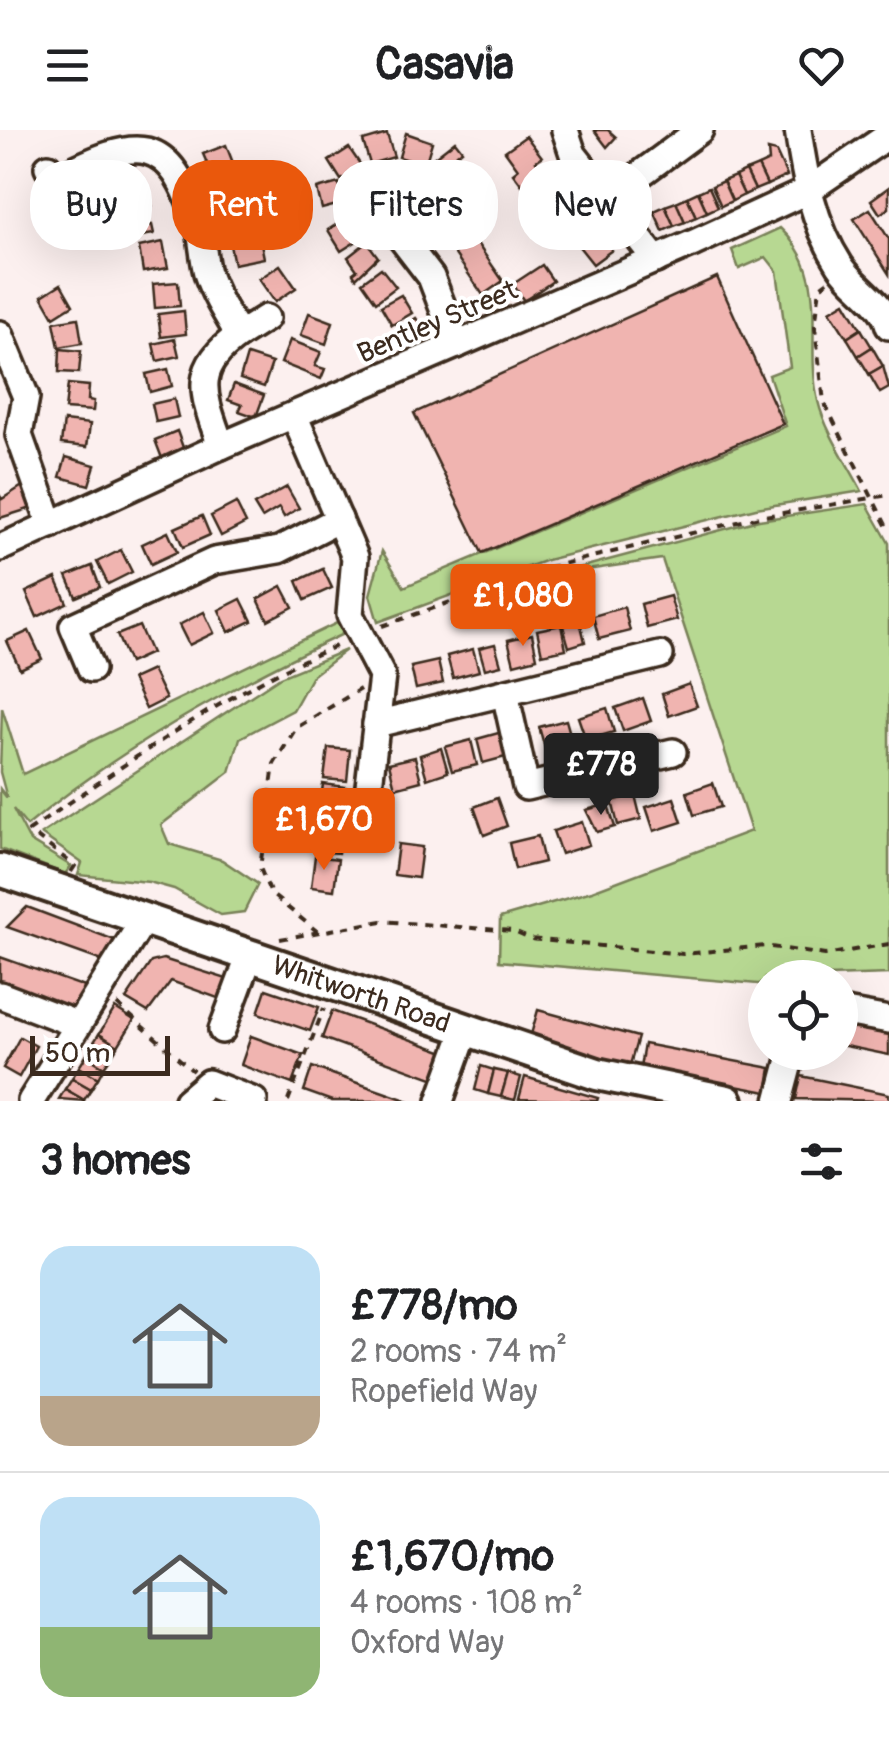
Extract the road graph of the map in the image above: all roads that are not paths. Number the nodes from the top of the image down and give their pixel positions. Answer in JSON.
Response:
{"nodes":[{"id":1,"x":566,"y":130,"type":"edge"},
{"id":2,"x":700,"y":130,"type":"edge"},
{"id":3,"x":798,"y":130,"type":"edge"},
{"id":4,"x":889,"y":135,"type":"edge"},
{"id":5,"x":89,"y":160,"type":"edge"},
{"id":6,"x":578,"y":160,"type":"edge"},
{"id":7,"x":652,"y":165,"type":"edge"},
{"id":8,"x":807,"y":190,"type":"junction"},
{"id":9,"x":409,"y":250,"type":"edge"},
{"id":10,"x":648,"y":250,"type":"edge"},
{"id":11,"x":656,"y":260,"type":"junction"},
{"id":12,"x":266,"y":318,"type":"dead end"},
{"id":13,"x":888,"y":319,"type":"edge"},
{"id":14,"x":0,"y":334,"type":"edge"},
{"id":15,"x":239,"y":335,"type":"junction"},
{"id":16,"x":458,"y":344,"type":"junction"},
{"id":17,"x":294,"y":414,"type":"junction"},
{"id":18,"x":10,"y":436,"type":"edge"},
{"id":19,"x":221,"y":446,"type":"junction"},
{"id":20,"x":339,"y":519,"type":"junction"},
{"id":21,"x":51,"y":525,"type":"junction"},
{"id":22,"x":0,"y":548,"type":"edge"},
{"id":23,"x":660,"y":655,"type":"dead end"},
{"id":24,"x":91,"y":669,"type":"dead end"},
{"id":25,"x":505,"y":693,"type":"junction"},
{"id":26,"x":376,"y":724,"type":"junction"},
{"id":27,"x":672,"y":752,"type":"dead end"},
{"id":28,"x":364,"y":828,"type":"dead end"},
{"id":29,"x":0,"y":870,"type":"edge"},
{"id":30,"x":144,"y":919,"type":"junction"},
{"id":31,"x":250,"y":955,"type":"junction"},
{"id":32,"x":0,"y":996,"type":"edge"},
{"id":33,"x":858,"y":1014,"type":"edge"},
{"id":34,"x":889,"y":1020,"type":"edge"},
{"id":35,"x":76,"y":1024,"type":"junction"},
{"id":36,"x":466,"y":1029,"type":"junction"},
{"id":37,"x":222,"y":1030,"type":"dead end"},
{"id":38,"x":787,"y":1070,"type":"edge"},
{"id":39,"x":30,"y":1101,"type":"edge"},
{"id":40,"x":187,"y":1101,"type":"edge"},
{"id":41,"x":254,"y":1101,"type":"edge"},
{"id":42,"x":440,"y":1101,"type":"edge"},
{"id":43,"x":728,"y":1101,"type":"edge"},
{"id":44,"x":779,"y":1101,"type":"edge"}],
"edges":[{"from":1,"to":6,"type":"street"},
{"from":2,"to":7,"type":"street"},
{"from":3,"to":8,"type":"street"},
{"from":4,"to":8,"type":"street","name":"Bentley Street"},
{"from":5,"to":15,"type":"street"},
{"from":8,"to":11,"type":"street","name":"Bentley Street"},
{"from":8,"to":13,"type":"street"},
{"from":9,"to":16,"type":"street"},
{"from":10,"to":11,"type":"street"},
{"from":11,"to":16,"type":"street","name":"Bentley Street"},
{"from":12,"to":15,"type":"street"},
{"from":14,"to":18,"type":"street"},
{"from":15,"to":19,"type":"street"},
{"from":16,"to":17,"type":"street","name":"Bentley Street"},
{"from":17,"to":19,"type":"street","name":"Bentley Street"},
{"from":17,"to":20,"type":"street"},
{"from":18,"to":21,"type":"street"},
{"from":19,"to":21,"type":"street","name":"Bentley Street"},
{"from":20,"to":24,"type":"street"},
{"from":20,"to":26,"type":"street"},
{"from":21,"to":22,"type":"street","name":"Bentley Street"},
{"from":23,"to":25,"type":"street"},
{"from":25,"to":26,"type":"street"},
{"from":25,"to":27,"type":"street"},
{"from":26,"to":28,"type":"street"},
{"from":29,"to":30,"type":"main road","name":"Whitworth Road"},
{"from":30,"to":31,"type":"main road","name":"Whitworth Road"},
{"from":30,"to":35,"type":"street"},
{"from":31,"to":36,"type":"main road","name":"Whitworth Road"},
{"from":31,"to":37,"type":"street"},
{"from":32,"to":35,"type":"street"},
{"from":33,"to":34,"type":"street"},
{"from":35,"to":39,"type":"street"},
{"from":36,"to":42,"type":"street"},
{"from":36,"to":43,"type":"main road","name":"Whitworth Road"},
{"from":38,"to":44,"type":"street"},
{"from":40,"to":41,"type":"street"}]}
